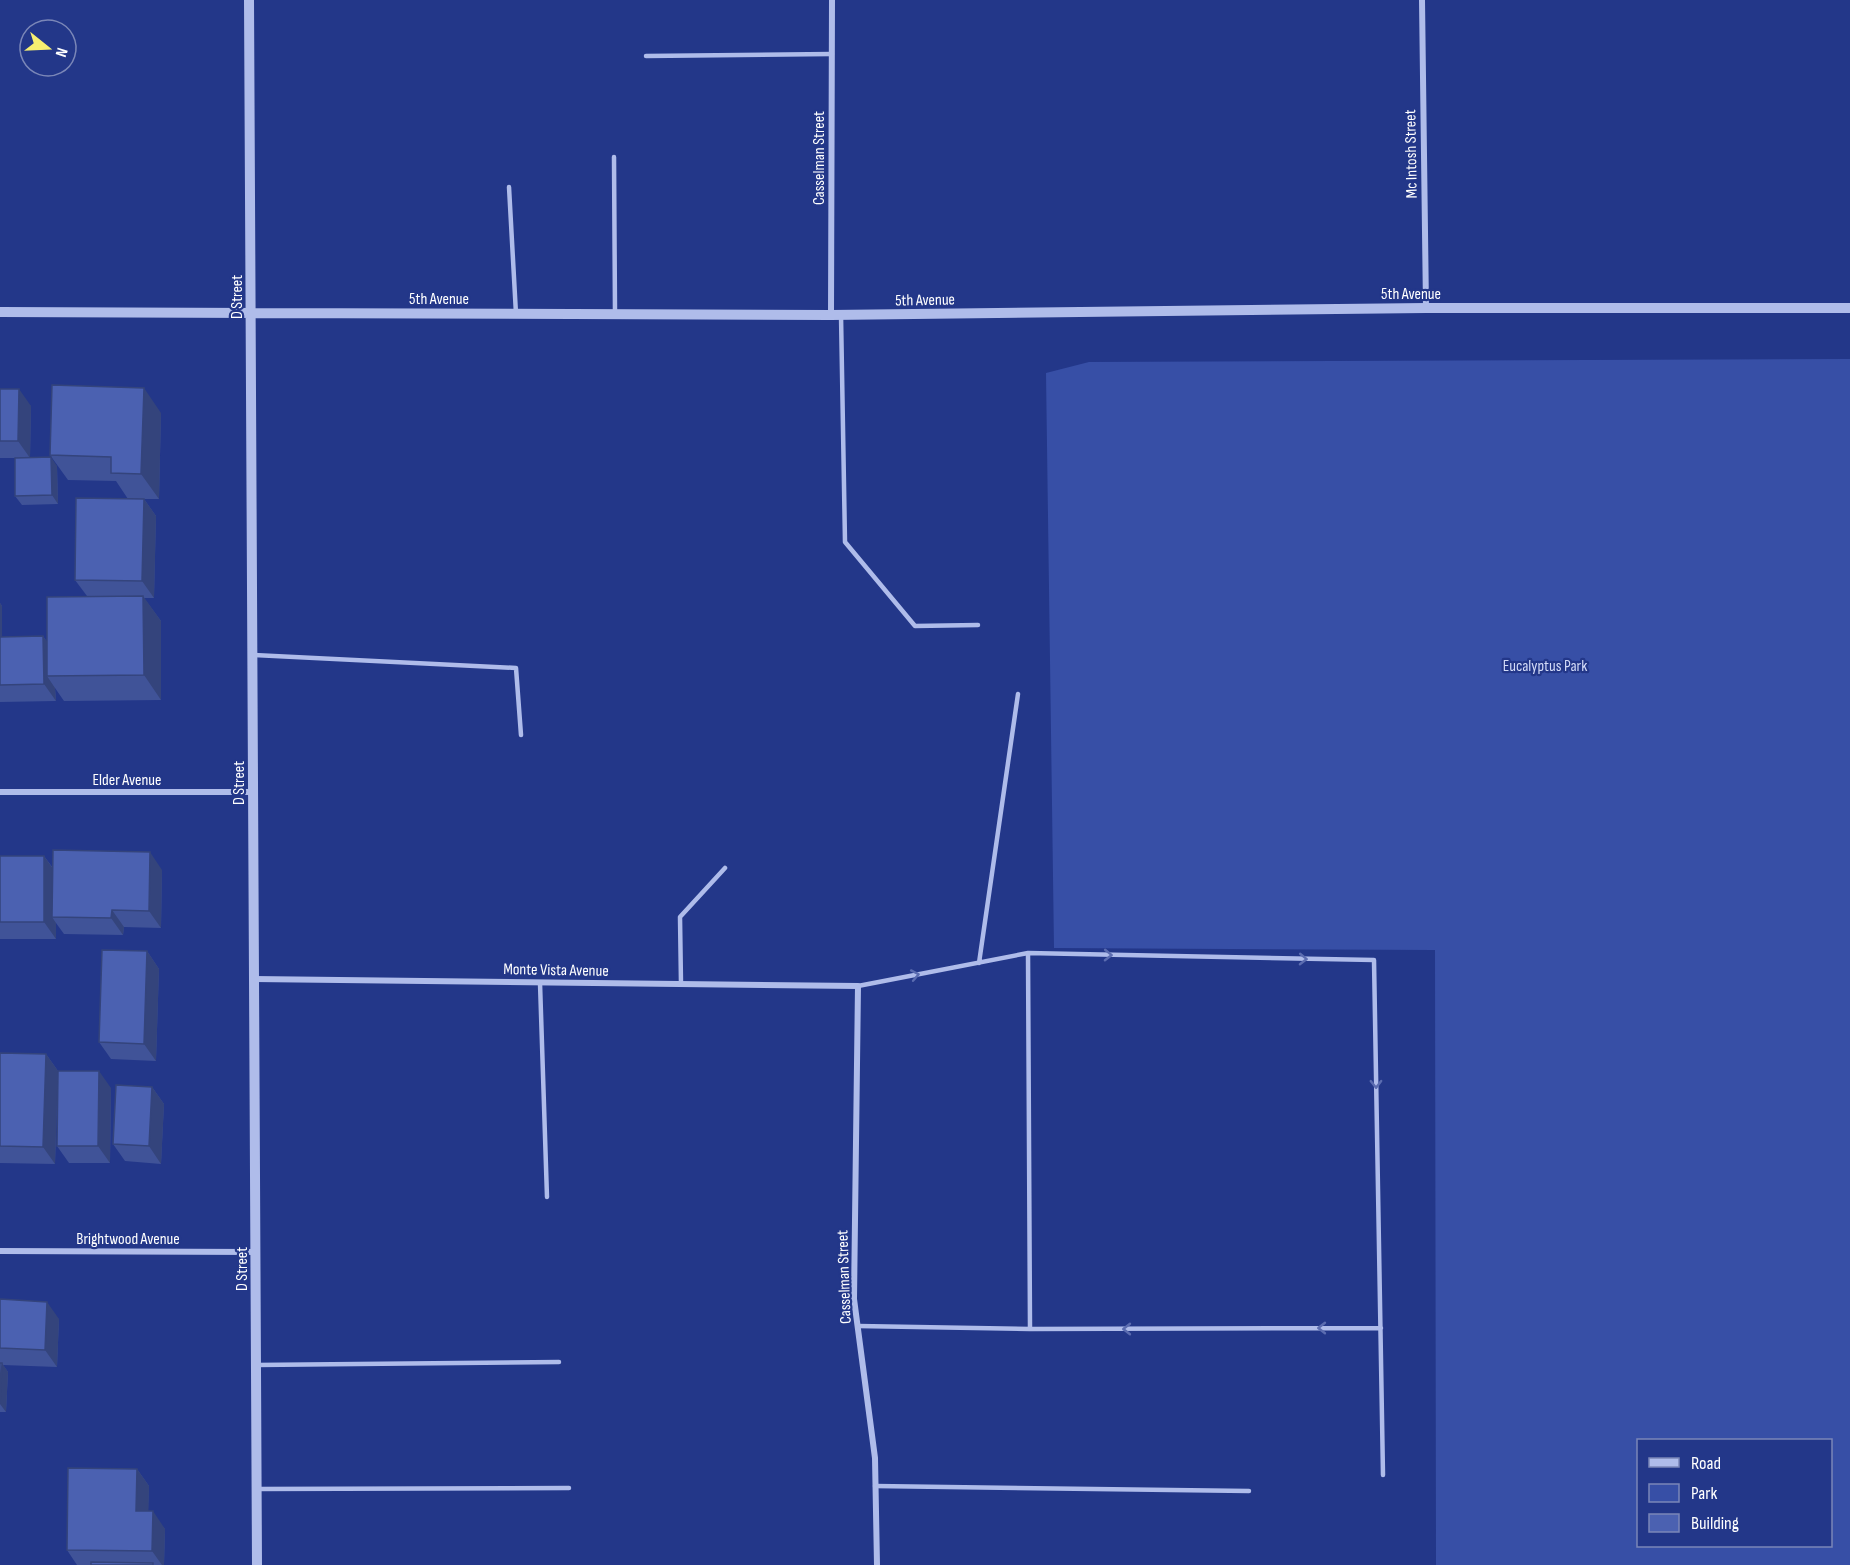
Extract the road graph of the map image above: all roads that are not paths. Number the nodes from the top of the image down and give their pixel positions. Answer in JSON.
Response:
{"nodes":[{"id":1,"x":249,"y":0,"type":"edge"},
{"id":2,"x":832,"y":0,"type":"edge"},
{"id":3,"x":1422,"y":0,"type":"edge"},
{"id":4,"x":832,"y":54,"type":"junction"},
{"id":5,"x":646,"y":56,"type":"dead end"},
{"id":6,"x":614,"y":157,"type":"dead end"},
{"id":7,"x":509,"y":187,"type":"dead end"},
{"id":8,"x":1426,"y":308,"type":"junction"},
{"id":9,"x":1850,"y":308,"type":"edge"},
{"id":10,"x":0,"y":312,"type":"edge"},
{"id":11,"x":251,"y":313,"type":"junction"},
{"id":12,"x":516,"y":314,"type":"junction"},
{"id":13,"x":615,"y":314,"type":"junction"},
{"id":14,"x":836,"y":315,"type":"junction"},
{"id":15,"x":978,"y":625,"type":"dead end"},
{"id":16,"x":252,"y":655,"type":"junction"},
{"id":17,"x":1018,"y":694,"type":"dead end"},
{"id":18,"x":521,"y":735,"type":"dead end"},
{"id":19,"x":0,"y":792,"type":"edge"},
{"id":20,"x":254,"y":792,"type":"junction"},
{"id":21,"x":725,"y":868,"type":"dead end"},
{"id":22,"x":1028,"y":953,"type":"junction"},
{"id":23,"x":979,"y":963,"type":"junction"},
{"id":24,"x":254,"y":979,"type":"junction"},
{"id":25,"x":540,"y":983,"type":"junction"},
{"id":26,"x":681,"y":984,"type":"junction"},
{"id":27,"x":858,"y":986,"type":"junction"},
{"id":28,"x":547,"y":1197,"type":"dead end"},
{"id":29,"x":0,"y":1251,"type":"edge"},
{"id":30,"x":255,"y":1252,"type":"junction"},
{"id":31,"x":858,"y":1326,"type":"junction"},
{"id":32,"x":1381,"y":1328,"type":"junction"},
{"id":33,"x":1030,"y":1329,"type":"junction"},
{"id":34,"x":559,"y":1362,"type":"dead end"},
{"id":35,"x":256,"y":1365,"type":"junction"},
{"id":36,"x":1383,"y":1475,"type":"dead end"},
{"id":37,"x":875,"y":1486,"type":"junction"},
{"id":38,"x":569,"y":1488,"type":"dead end"},
{"id":39,"x":257,"y":1489,"type":"junction"},
{"id":40,"x":1250,"y":1491,"type":"dead end"},
{"id":41,"x":257,"y":1565,"type":"edge"},
{"id":42,"x":877,"y":1565,"type":"edge"}],
"edges":[{"from":1,"to":11,"type":"street","name":"D Street"},
{"from":2,"to":4,"type":"street","name":"Casselman Street"},
{"from":3,"to":8,"type":"street","name":"Mc Intosh Street"},
{"from":4,"to":5,"type":"lane"},
{"from":4,"to":14,"type":"street","name":"Casselman Street"},
{"from":6,"to":13,"type":"lane"},
{"from":7,"to":12,"type":"lane"},
{"from":8,"to":9,"type":"street","name":"5th Avenue"},
{"from":8,"to":14,"type":"street","name":"5th Avenue"},
{"from":10,"to":11,"type":"street","name":"5th Avenue"},
{"from":11,"to":12,"type":"street","name":"5th Avenue"},
{"from":11,"to":16,"type":"street","name":"D Street"},
{"from":12,"to":13,"type":"street","name":"5th Avenue"},
{"from":13,"to":14,"type":"street","name":"5th Avenue"},
{"from":14,"to":15,"type":"lane"},
{"from":16,"to":18,"type":"lane"},
{"from":16,"to":20,"type":"street","name":"D Street"},
{"from":17,"to":23,"type":"lane"},
{"from":19,"to":20,"type":"street","name":"Elder Avenue"},
{"from":20,"to":24,"type":"street","name":"D Street"},
{"from":21,"to":26,"type":"lane"},
{"from":22,"to":23,"type":"lane"},
{"from":22,"to":32,"type":"lane","one_way":true},
{"from":22,"to":33,"type":"lane"},
{"from":27,"to":23,"type":"lane","one_way":true},
{"from":24,"to":25,"type":"street","name":"Monte Vista Avenue"},
{"from":24,"to":30,"type":"street","name":"D Street"},
{"from":25,"to":26,"type":"street","name":"Monte Vista Avenue"},
{"from":25,"to":28,"type":"lane"},
{"from":26,"to":27,"type":"street","name":"Monte Vista Avenue"},
{"from":27,"to":31,"type":"street","name":"Casselman Street"},
{"from":29,"to":30,"type":"street","name":"Brightwood Avenue"},
{"from":30,"to":35,"type":"street","name":"D Street"},
{"from":31,"to":33,"type":"lane"},
{"from":31,"to":37,"type":"street","name":"Casselman Street"},
{"from":32,"to":33,"type":"lane","one_way":true},
{"from":32,"to":36,"type":"lane"},
{"from":34,"to":35,"type":"lane"},
{"from":35,"to":39,"type":"street","name":"D Street"},
{"from":37,"to":40,"type":"lane"},
{"from":37,"to":42,"type":"street","name":"Casselman Street"},
{"from":38,"to":39,"type":"lane"},
{"from":39,"to":41,"type":"street","name":"D Street"}]}
